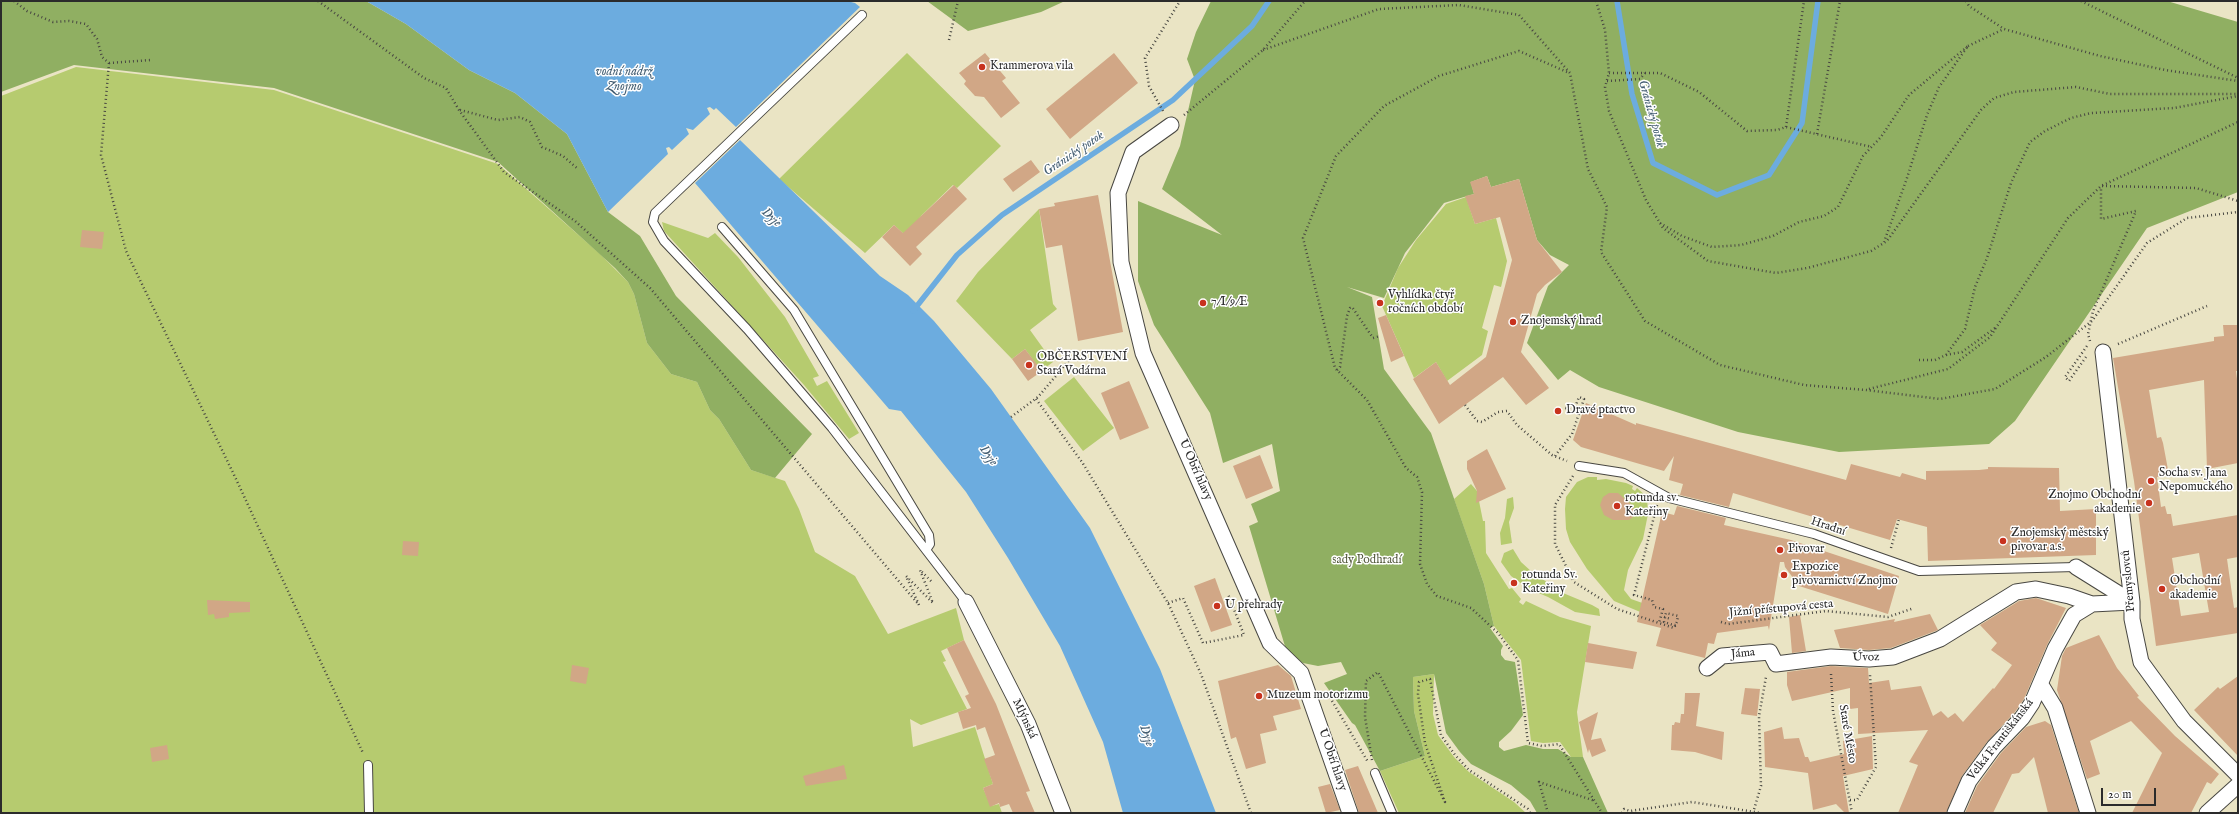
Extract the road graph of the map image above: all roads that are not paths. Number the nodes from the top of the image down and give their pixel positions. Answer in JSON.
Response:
{"nodes":[{"id":1,"x":862,"y":15,"type":"dead end"},
{"id":2,"x":1171,"y":125,"type":"road end"},
{"id":3,"x":722,"y":227,"type":"dead end"},
{"id":4,"x":2103,"y":352,"type":"road end"},
{"id":5,"x":1579,"y":466,"type":"road end"},
{"id":6,"x":926,"y":550,"type":"junction"},
{"id":7,"x":2076,"y":567,"type":"joint"},
{"id":8,"x":966,"y":602,"type":"joint"},
{"id":9,"x":2132,"y":602,"type":"junction"},
{"id":10,"x":2092,"y":604,"type":"junction"},
{"id":11,"x":1776,"y":664,"type":"joint"},
{"id":12,"x":1708,"y":668,"type":"dead end"},
{"id":13,"x":2041,"y":685,"type":"junction"},
{"id":14,"x":368,"y":765,"type":"road end"},
{"id":15,"x":1375,"y":773,"type":"road end"},
{"id":16,"x":2238,"y":775,"type":"edge"},
{"id":17,"x":2238,"y":785,"type":"edge"},
{"id":18,"x":369,"y":813,"type":"edge"},
{"id":19,"x":1062,"y":813,"type":"edge"},
{"id":20,"x":1350,"y":813,"type":"edge"},
{"id":21,"x":1392,"y":813,"type":"edge"},
{"id":22,"x":1955,"y":813,"type":"edge"},
{"id":23,"x":2088,"y":813,"type":"edge"},
{"id":24,"x":2207,"y":813,"type":"edge"}],
"edges":[{"from":1,"to":6,"type":"lane"},
{"from":2,"to":20,"type":"street","name":"U Obří hlavy"},
{"from":3,"to":6,"type":"lane"},
{"from":4,"to":9,"type":"street","name":"Přemyslovců"},
{"from":5,"to":7,"type":"lane","name":"Hradní"},
{"from":6,"to":8,"type":"lane"},
{"from":7,"to":9,"type":"street"},
{"from":8,"to":19,"type":"street","name":"Mlýnská"},
{"from":9,"to":10,"type":"street","name":"Velká Františkánská"},
{"from":9,"to":16,"type":"street","name":"Přemyslovců"},
{"from":10,"to":11,"type":"street","name":"Úvoz"},
{"from":10,"to":13,"type":"street","name":"Velká Františkánská"},
{"from":11,"to":12,"type":"street","name":"Jáma"},
{"from":13,"to":22,"type":"street","name":"Velká Františkánská"},
{"from":13,"to":23,"type":"street"},
{"from":14,"to":18,"type":"lane"},
{"from":15,"to":21,"type":"lane"},
{"from":17,"to":24,"type":"street"}]}
